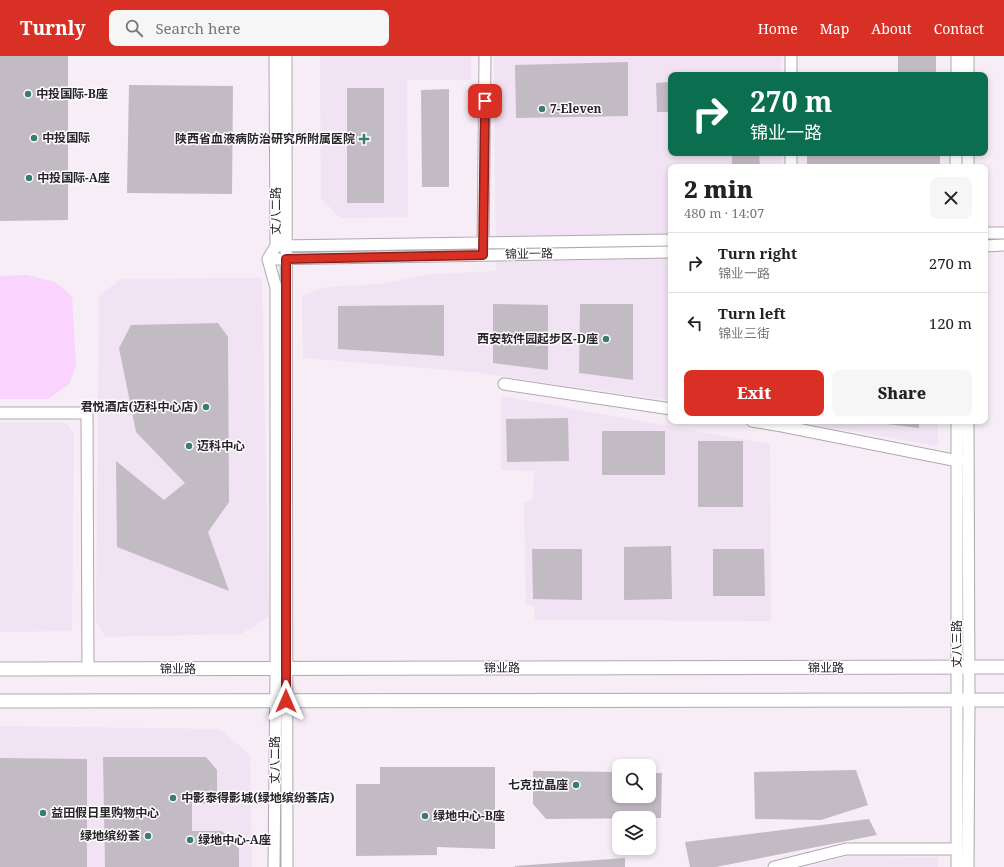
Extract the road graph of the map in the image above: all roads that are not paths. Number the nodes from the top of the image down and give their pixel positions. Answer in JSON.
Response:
{"nodes":[{"id":1,"x":275,"y":56,"type":"edge"},
{"id":2,"x":286,"y":56,"type":"edge"},
{"id":3,"x":485,"y":56,"type":"edge"},
{"id":4,"x":791,"y":56,"type":"edge"},
{"id":5,"x":957,"y":56,"type":"edge"},
{"id":6,"x":968,"y":56,"type":"edge"},
{"id":7,"x":791,"y":72,"type":"edge"},
{"id":8,"x":957,"y":72,"type":"edge"},
{"id":9,"x":968,"y":72,"type":"edge"},
{"id":10,"x":988,"y":233,"type":"edge"},
{"id":11,"x":1004,"y":233,"type":"edge"},
{"id":12,"x":668,"y":240,"type":"edge"},
{"id":13,"x":483,"y":243,"type":"junction"},
{"id":14,"x":1004,"y":245,"type":"edge"},
{"id":15,"x":281,"y":246,"type":"junction"},
{"id":16,"x":988,"y":246,"type":"edge"},
{"id":17,"x":668,"y":252,"type":"edge"},
{"id":18,"x":483,"y":255,"type":"junction"},
{"id":19,"x":268,"y":259,"type":"junction"},
{"id":20,"x":286,"y":259,"type":"junction"},
{"id":21,"x":504,"y":384,"type":"dead end"},
{"id":22,"x":668,"y":409,"type":"edge"},
{"id":23,"x":0,"y":413,"type":"edge"},
{"id":24,"x":770,"y":424,"type":"edge"},
{"id":25,"x":958,"y":424,"type":"edge"},
{"id":26,"x":968,"y":424,"type":"edge"},
{"id":27,"x":958,"y":461,"type":"junction"},
{"id":28,"x":963,"y":667,"type":"junction"},
{"id":29,"x":1004,"y":667,"type":"edge"},
{"id":30,"x":0,"y":669,"type":"edge"},
{"id":31,"x":88,"y":669,"type":"junction"},
{"id":32,"x":281,"y":669,"type":"junction"},
{"id":33,"x":963,"y":700,"type":"junction"},
{"id":34,"x":1004,"y":700,"type":"edge"},
{"id":35,"x":0,"y":701,"type":"edge"},
{"id":36,"x":281,"y":701,"type":"junction"},
{"id":37,"x":957,"y":850,"type":"junction"},
{"id":38,"x":274,"y":867,"type":"edge"},
{"id":39,"x":287,"y":867,"type":"edge"},
{"id":40,"x":774,"y":867,"type":"edge"},
{"id":41,"x":957,"y":867,"type":"edge"},
{"id":42,"x":968,"y":867,"type":"edge"}],
"edges":[{"from":1,"to":15,"type":"street","name":"丈八二路"},
{"from":2,"to":15,"type":"street","name":"丈八二路"},
{"from":3,"to":13,"type":"street"},
{"from":4,"to":7,"type":"street"},
{"from":5,"to":8,"type":"street"},
{"from":6,"to":9,"type":"street"},
{"from":10,"to":11,"type":"street"},
{"from":12,"to":13,"type":"street","name":"锦业一路"},
{"from":13,"to":15,"type":"street","name":"锦业一路"},
{"from":13,"to":18,"type":"street"},
{"from":14,"to":16,"type":"street"},
{"from":15,"to":19,"type":"street","name":"丈八二路"},
{"from":15,"to":20,"type":"street","name":"丈八二路"},
{"from":17,"to":18,"type":"street","name":"锦业一路"},
{"from":18,"to":20,"type":"street","name":"锦业一路"},
{"from":19,"to":20,"type":"street","name":"锦业一路"},
{"from":19,"to":32,"type":"street","name":"丈八二路"},
{"from":20,"to":32,"type":"street","name":"丈八二路"},
{"from":21,"to":22,"type":"street"},
{"from":23,"to":31,"type":"street"},
{"from":24,"to":27,"type":"street"},
{"from":25,"to":27,"type":"street","name":"丈八三路"},
{"from":26,"to":28,"type":"street","name":"丈八三路"},
{"from":27,"to":28,"type":"street","name":"丈八三路"},
{"from":28,"to":29,"type":"main road","name":"锦业路"},
{"from":28,"to":32,"type":"main road","name":"锦业路"},
{"from":28,"to":33,"type":"street","name":"丈八三路"},
{"from":30,"to":31,"type":"main road","name":"锦业路"},
{"from":31,"to":32,"type":"main road","name":"锦业路"},
{"from":32,"to":36,"type":"street","name":"丈八二路"},
{"from":33,"to":34,"type":"main road"},
{"from":33,"to":36,"type":"main road"},
{"from":33,"to":37,"type":"street","name":"丈八三路"},
{"from":33,"to":42,"type":"street","name":"丈八三路"},
{"from":35,"to":36,"type":"main road"},
{"from":36,"to":38,"type":"street","name":"丈八二路"},
{"from":36,"to":39,"type":"street","name":"丈八二路"},
{"from":37,"to":40,"type":"street"},
{"from":37,"to":41,"type":"street","name":"丈八三路"}]}
